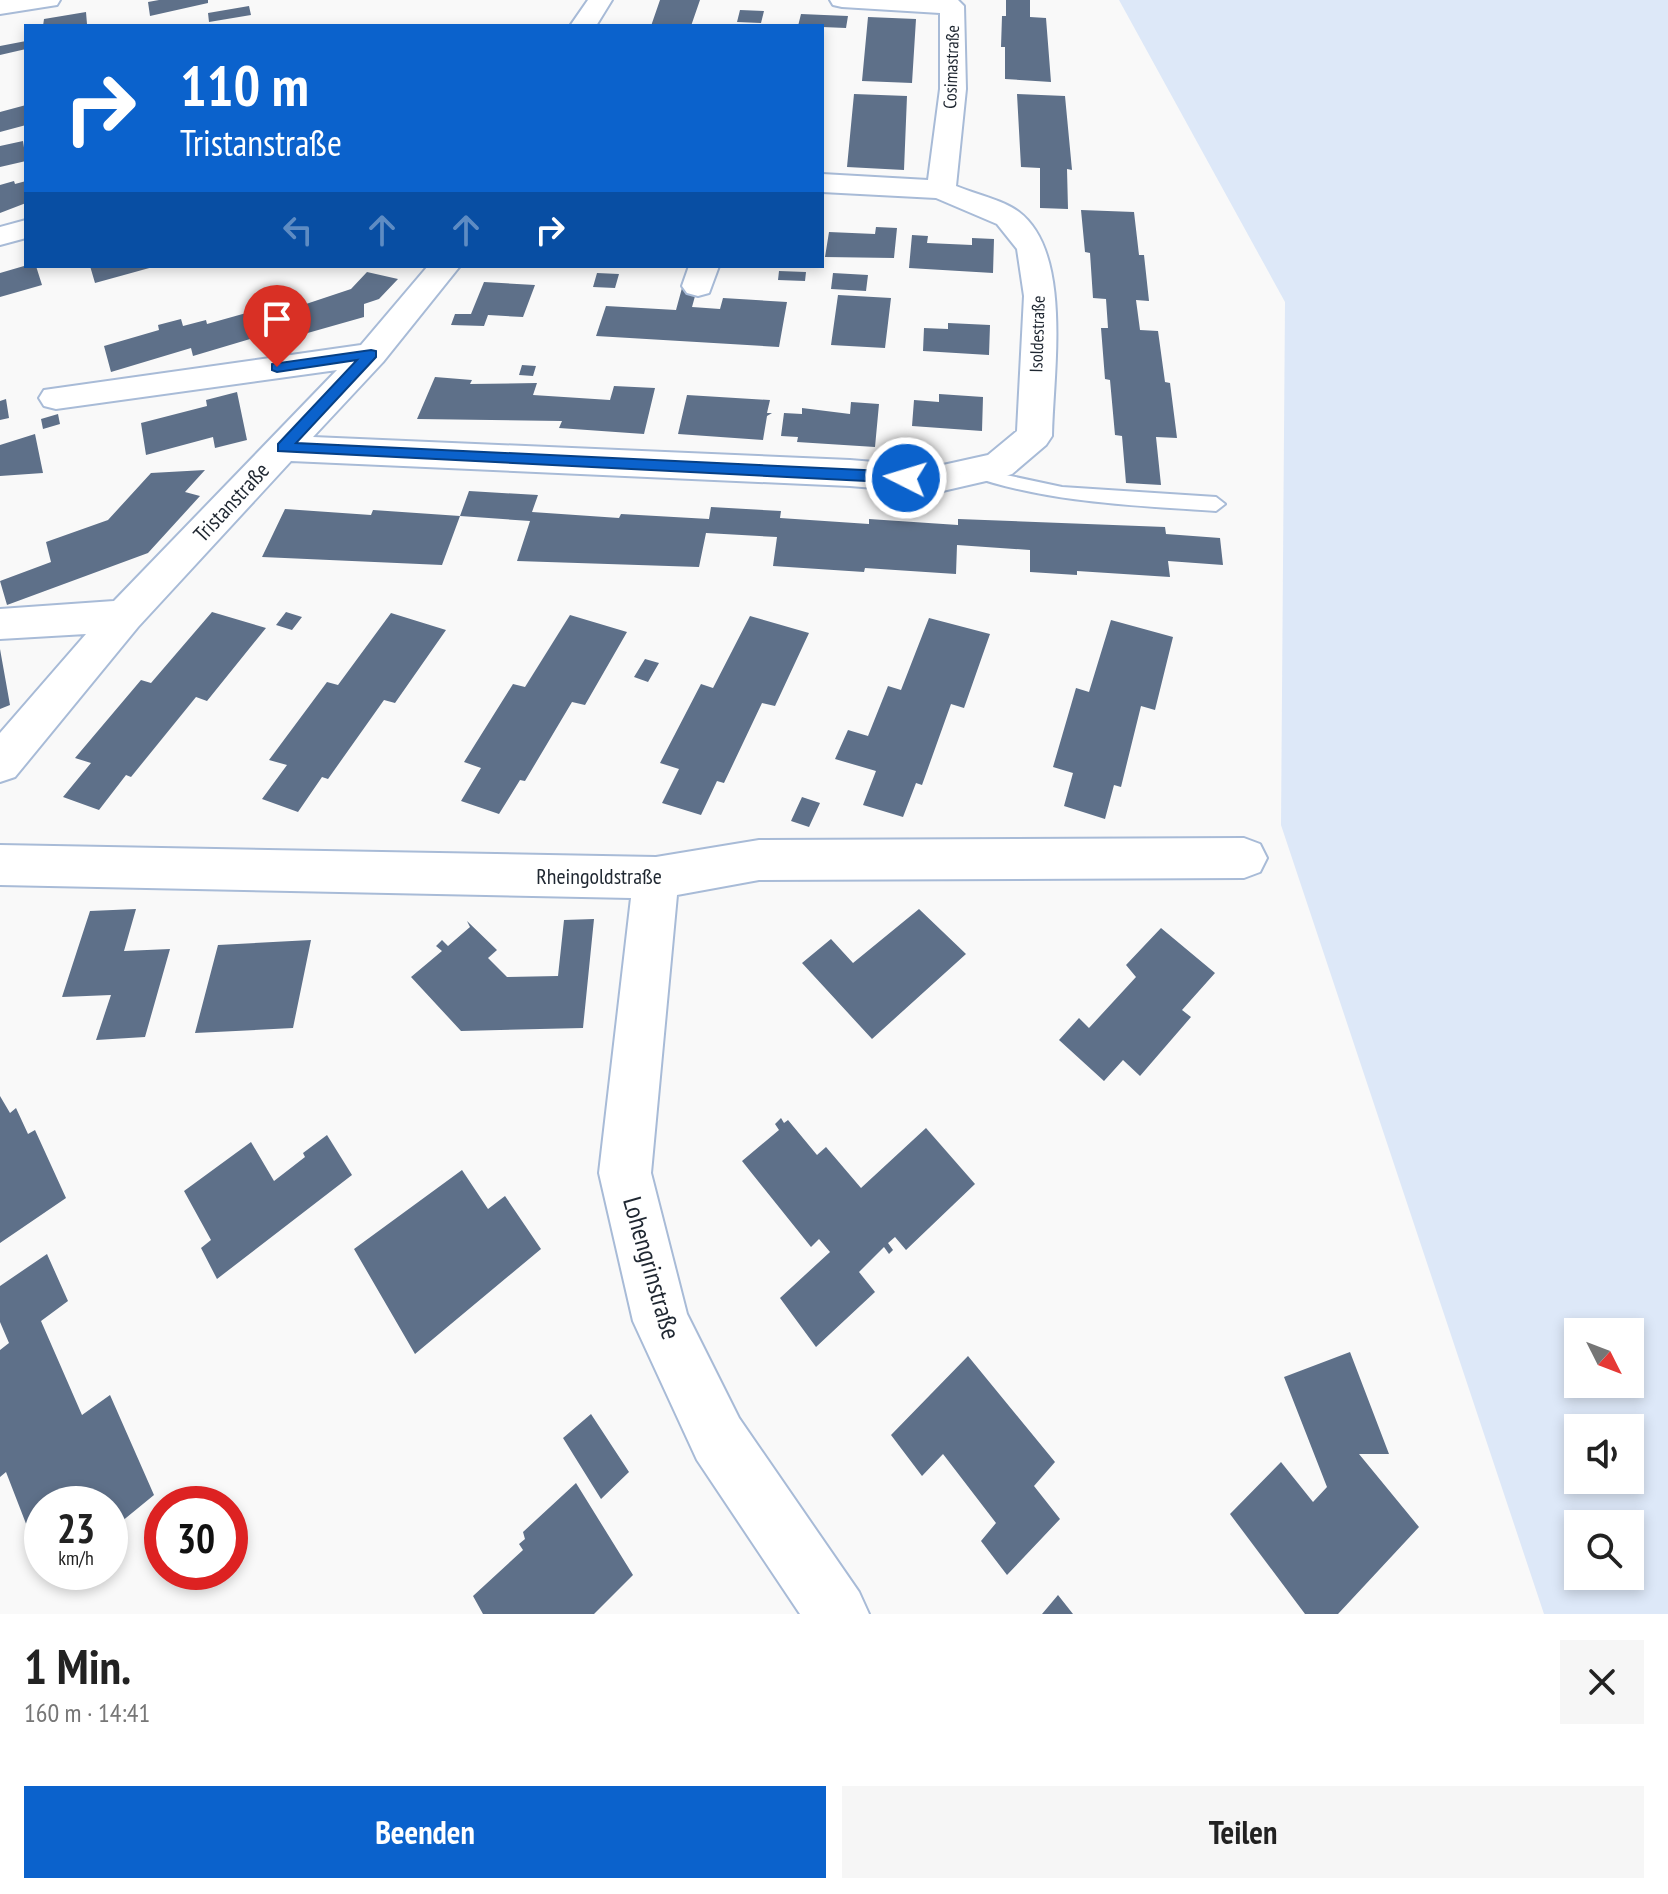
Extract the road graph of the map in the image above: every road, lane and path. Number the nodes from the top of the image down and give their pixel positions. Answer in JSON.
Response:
{"nodes":[{"id":1,"x":48,"y":0,"type":"edge"},
{"id":2,"x":600,"y":0,"type":"edge"},
{"id":3,"x":842,"y":0,"type":"edge"},
{"id":4,"x":0,"y":7,"type":"edge"},
{"id":5,"x":584,"y":24,"type":"edge"},
{"id":6,"x":824,"y":183,"type":"edge"},
{"id":7,"x":941,"y":190,"type":"junction"},
{"id":8,"x":24,"y":230,"type":"edge"},
{"id":9,"x":0,"y":236,"type":"edge"},
{"id":10,"x":443,"y":268,"type":"edge"},
{"id":11,"x":371,"y":354,"type":"junction"},
{"id":12,"x":56,"y":398,"type":"dead end"},
{"id":13,"x":283,"y":448,"type":"junction"},
{"id":14,"x":974,"y":471,"type":"junction"},
{"id":15,"x":1216,"y":504,"type":"dead end"},
{"id":16,"x":124,"y":616,"type":"junction"},
{"id":17,"x":0,"y":624,"type":"edge"},
{"id":18,"x":0,"y":764,"type":"edge"},
{"id":19,"x":1244,"y":858,"type":"dead end"},
{"id":20,"x":0,"y":865,"type":"edge"},
{"id":21,"x":656,"y":878,"type":"junction"},
{"id":22,"x":837,"y":1614,"type":"edge"}],
"edges":[{"from":1,"to":4,"type":"street"},
{"from":2,"to":5,"type":"street"},
{"from":3,"to":7,"type":"street","name":"Cosimastraße"},
{"from":6,"to":7,"type":"street","name":"Isoldestraße"},
{"from":7,"to":14,"type":"street","name":"Isoldestraße"},
{"from":8,"to":9,"type":"street"},
{"from":10,"to":11,"type":"street","name":"Tristanstraße"},
{"from":11,"to":12,"type":"street"},
{"from":11,"to":13,"type":"street","name":"Tristanstraße"},
{"from":13,"to":14,"type":"street","name":"Isoldestraße"},
{"from":13,"to":16,"type":"street","name":"Tristanstraße"},
{"from":14,"to":15,"type":"lane"},
{"from":16,"to":17,"type":"street"},
{"from":16,"to":18,"type":"street","name":"Tristanstraße"},
{"from":19,"to":21,"type":"street","name":"Rheingoldstraße"},
{"from":20,"to":21,"type":"street","name":"Rheingoldstraße"},
{"from":21,"to":22,"type":"street","name":"Lohengrinstraße"}]}
